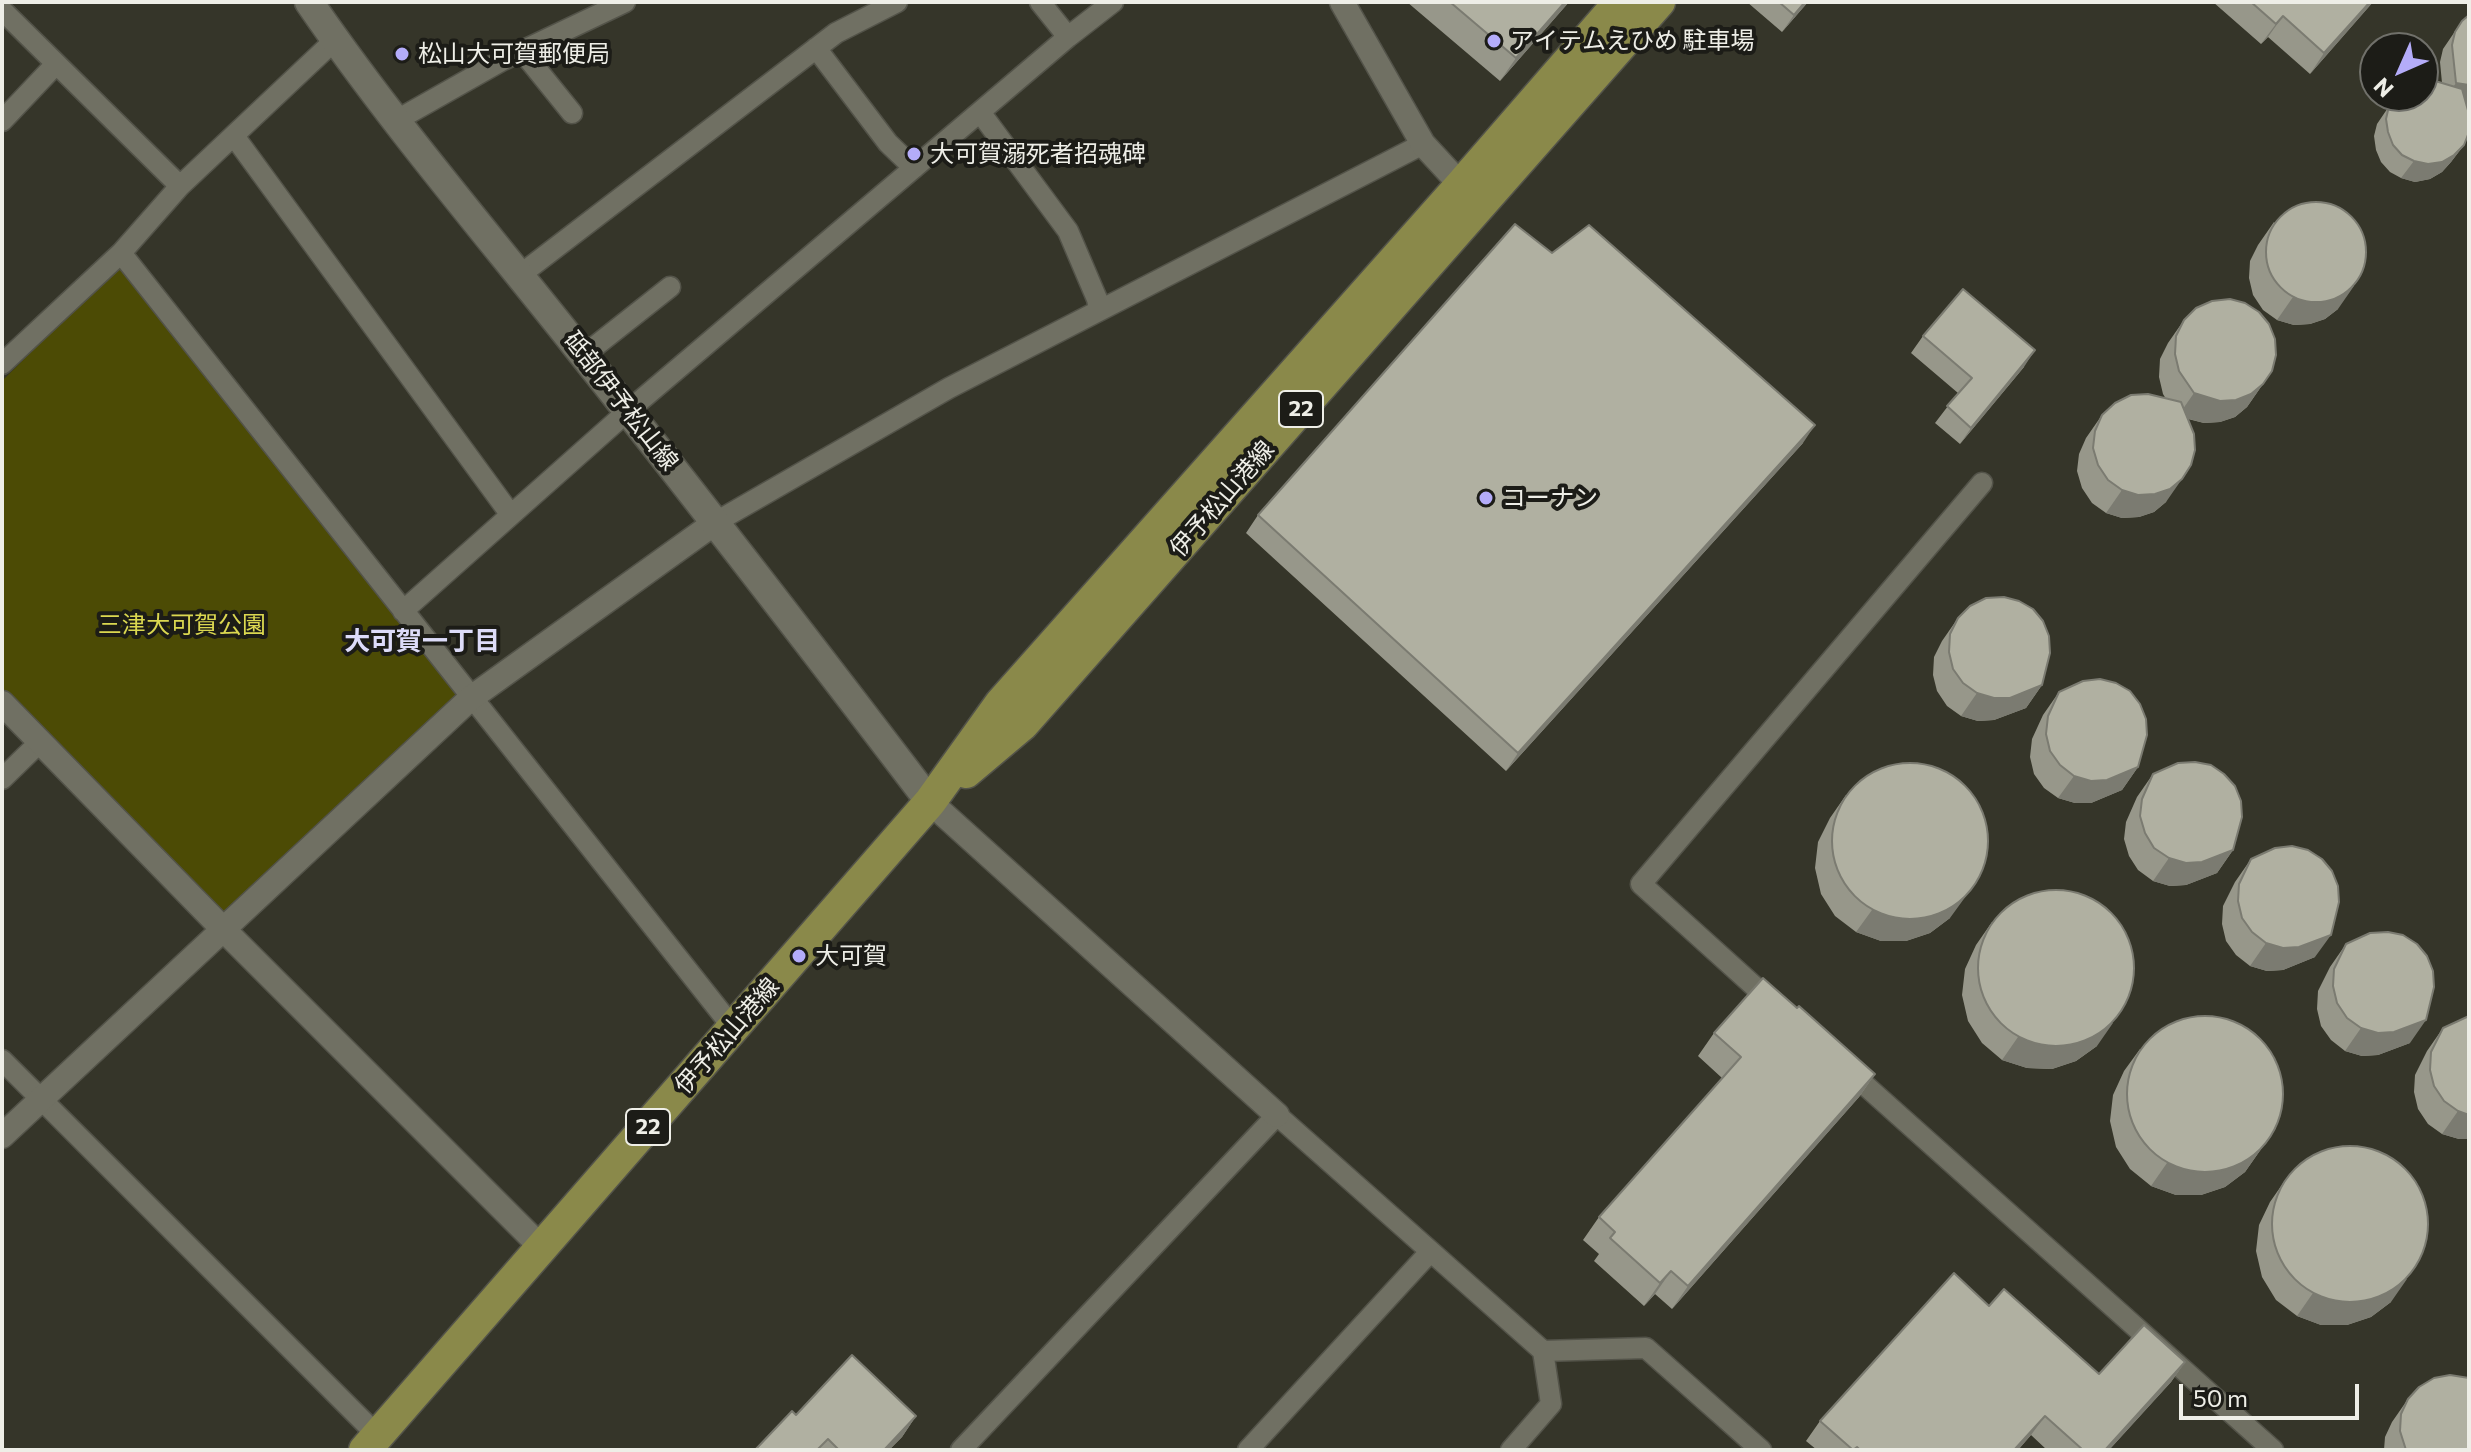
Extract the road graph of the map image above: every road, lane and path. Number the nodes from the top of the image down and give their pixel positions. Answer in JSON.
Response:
{"nodes":[{"id":1,"x":309,"y":2,"type":"edge"},
{"id":2,"x":625,"y":2,"type":"edge"},
{"id":3,"x":897,"y":2,"type":"edge"},
{"id":4,"x":1040,"y":2,"type":"edge"},
{"id":5,"x":1113,"y":2,"type":"edge"},
{"id":6,"x":1342,"y":2,"type":"edge"},
{"id":7,"x":1620,"y":2,"type":"edge"},
{"id":8,"x":1659,"y":2,"type":"edge"},
{"id":9,"x":2,"y":10,"type":"edge"},
{"id":10,"x":1068,"y":37,"type":"junction"},
{"id":11,"x":335,"y":40,"type":"junction"},
{"id":12,"x":816,"y":48,"type":"junction"},
{"id":13,"x":522,"y":51,"type":"junction"},
{"id":14,"x":56,"y":64,"type":"junction"},
{"id":15,"x":980,"y":112,"type":"junction"},
{"id":16,"x":572,"y":113,"type":"dead end"},
{"id":17,"x":397,"y":120,"type":"junction"},
{"id":18,"x":2,"y":121,"type":"edge"},
{"id":19,"x":234,"y":136,"type":"junction"},
{"id":20,"x":1423,"y":144,"type":"junction"},
{"id":21,"x":914,"y":168,"type":"junction"},
{"id":22,"x":1461,"y":185,"type":"junction"},
{"id":23,"x":180,"y":186,"type":"junction"},
{"id":24,"x":121,"y":253,"type":"junction"},
{"id":25,"x":520,"y":275,"type":"junction"},
{"id":26,"x":670,"y":287,"type":"dead end"},
{"id":27,"x":1099,"y":310,"type":"junction"},
{"id":28,"x":5,"y":355,"type":"edge"},
{"id":29,"x":584,"y":355,"type":"junction"},
{"id":30,"x":628,"y":411,"type":"junction"},
{"id":31,"x":1982,"y":483,"type":"dead end"},
{"id":32,"x":511,"y":515,"type":"junction"},
{"id":33,"x":716,"y":522,"type":"junction"},
{"id":34,"x":403,"y":611,"type":"junction"},
{"id":35,"x":471,"y":698,"type":"junction"},
{"id":36,"x":2,"y":703,"type":"edge"},
{"id":37,"x":40,"y":742,"type":"junction"},
{"id":38,"x":2,"y":779,"type":"edge"},
{"id":39,"x":930,"y":802,"type":"junction"},
{"id":40,"x":222,"y":928,"type":"junction"},
{"id":41,"x":1793,"y":1020,"type":"edge"},
{"id":42,"x":734,"y":1029,"type":"junction"},
{"id":43,"x":1828,"y":1052,"type":"edge"},
{"id":44,"x":2,"y":1060,"type":"edge"},
{"id":45,"x":41,"y":1099,"type":"junction"},
{"id":46,"x":1277,"y":1115,"type":"junction"},
{"id":47,"x":2,"y":1136,"type":"edge"},
{"id":48,"x":542,"y":1248,"type":"junction"},
{"id":49,"x":1430,"y":1252,"type":"junction"},
{"id":50,"x":1543,"y":1351,"type":"junction"},
{"id":51,"x":371,"y":1443,"type":"edge"},
{"id":52,"x":961,"y":1450,"type":"edge"},
{"id":53,"x":1248,"y":1450,"type":"edge"},
{"id":54,"x":1511,"y":1450,"type":"edge"},
{"id":55,"x":1761,"y":1450,"type":"edge"},
{"id":56,"x":2273,"y":1450,"type":"edge"}],
"edges":[{"from":1,"to":11,"type":"main road","name":"砥部伊予松山線"},
{"from":2,"to":13,"type":"street"},
{"from":3,"to":12,"type":"street"},
{"from":4,"to":10,"type":"street"},
{"from":5,"to":10,"type":"street"},
{"from":6,"to":20,"type":"street"},
{"from":7,"to":22,"type":"main road","name":"伊予松山港線","number":"22"},
{"from":8,"to":39,"type":"main road","name":"伊予松山港線","number":"22"},
{"from":9,"to":14,"type":"street"},
{"from":10,"to":15,"type":"street"},
{"from":11,"to":17,"type":"main road","name":"砥部伊予松山線"},
{"from":11,"to":19,"type":"street"},
{"from":12,"to":21,"type":"street"},
{"from":12,"to":25,"type":"street"},
{"from":13,"to":16,"type":"street"},
{"from":13,"to":17,"type":"street"},
{"from":14,"to":18,"type":"street"},
{"from":14,"to":23,"type":"street"},
{"from":15,"to":21,"type":"street"},
{"from":15,"to":27,"type":"street"},
{"from":17,"to":25,"type":"main road","name":"砥部伊予松山線"},
{"from":19,"to":23,"type":"street"},
{"from":19,"to":32,"type":"street"},
{"from":20,"to":22,"type":"street"},
{"from":20,"to":27,"type":"street"},
{"from":21,"to":30,"type":"street"},
{"from":22,"to":39,"type":"main road","name":"伊予松山港線","number":"22"},
{"from":23,"to":24,"type":"street"},
{"from":24,"to":28,"type":"street"},
{"from":24,"to":34,"type":"street"},
{"from":25,"to":29,"type":"main road","name":"砥部伊予松山線"},
{"from":26,"to":29,"type":"street"},
{"from":27,"to":33,"type":"street"},
{"from":29,"to":30,"type":"main road","name":"砥部伊予松山線"},
{"from":30,"to":32,"type":"street"},
{"from":30,"to":33,"type":"main road","name":"砥部伊予松山線"},
{"from":31,"to":41,"type":"street"},
{"from":32,"to":34,"type":"street"},
{"from":33,"to":35,"type":"street"},
{"from":33,"to":39,"type":"main road","name":"砥部伊予松山線"},
{"from":34,"to":35,"type":"street"},
{"from":35,"to":40,"type":"street"},
{"from":35,"to":42,"type":"street"},
{"from":36,"to":37,"type":"street"},
{"from":37,"to":38,"type":"street"},
{"from":37,"to":40,"type":"street"},
{"from":39,"to":42,"type":"main road","name":"伊予松山港線","number":"22"},
{"from":39,"to":46,"type":"street"},
{"from":40,"to":45,"type":"street"},
{"from":40,"to":48,"type":"street"},
{"from":42,"to":48,"type":"main road","name":"伊予松山港線","number":"22"},
{"from":43,"to":56,"type":"street"},
{"from":44,"to":45,"type":"street"},
{"from":45,"to":47,"type":"street"},
{"from":45,"to":51,"type":"street"},
{"from":46,"to":49,"type":"street"},
{"from":46,"to":52,"type":"street"},
{"from":48,"to":51,"type":"main road","name":"伊予松山港線","number":"22"},
{"from":49,"to":50,"type":"street"},
{"from":49,"to":53,"type":"street"},
{"from":50,"to":54,"type":"street"},
{"from":50,"to":55,"type":"street"}]}
